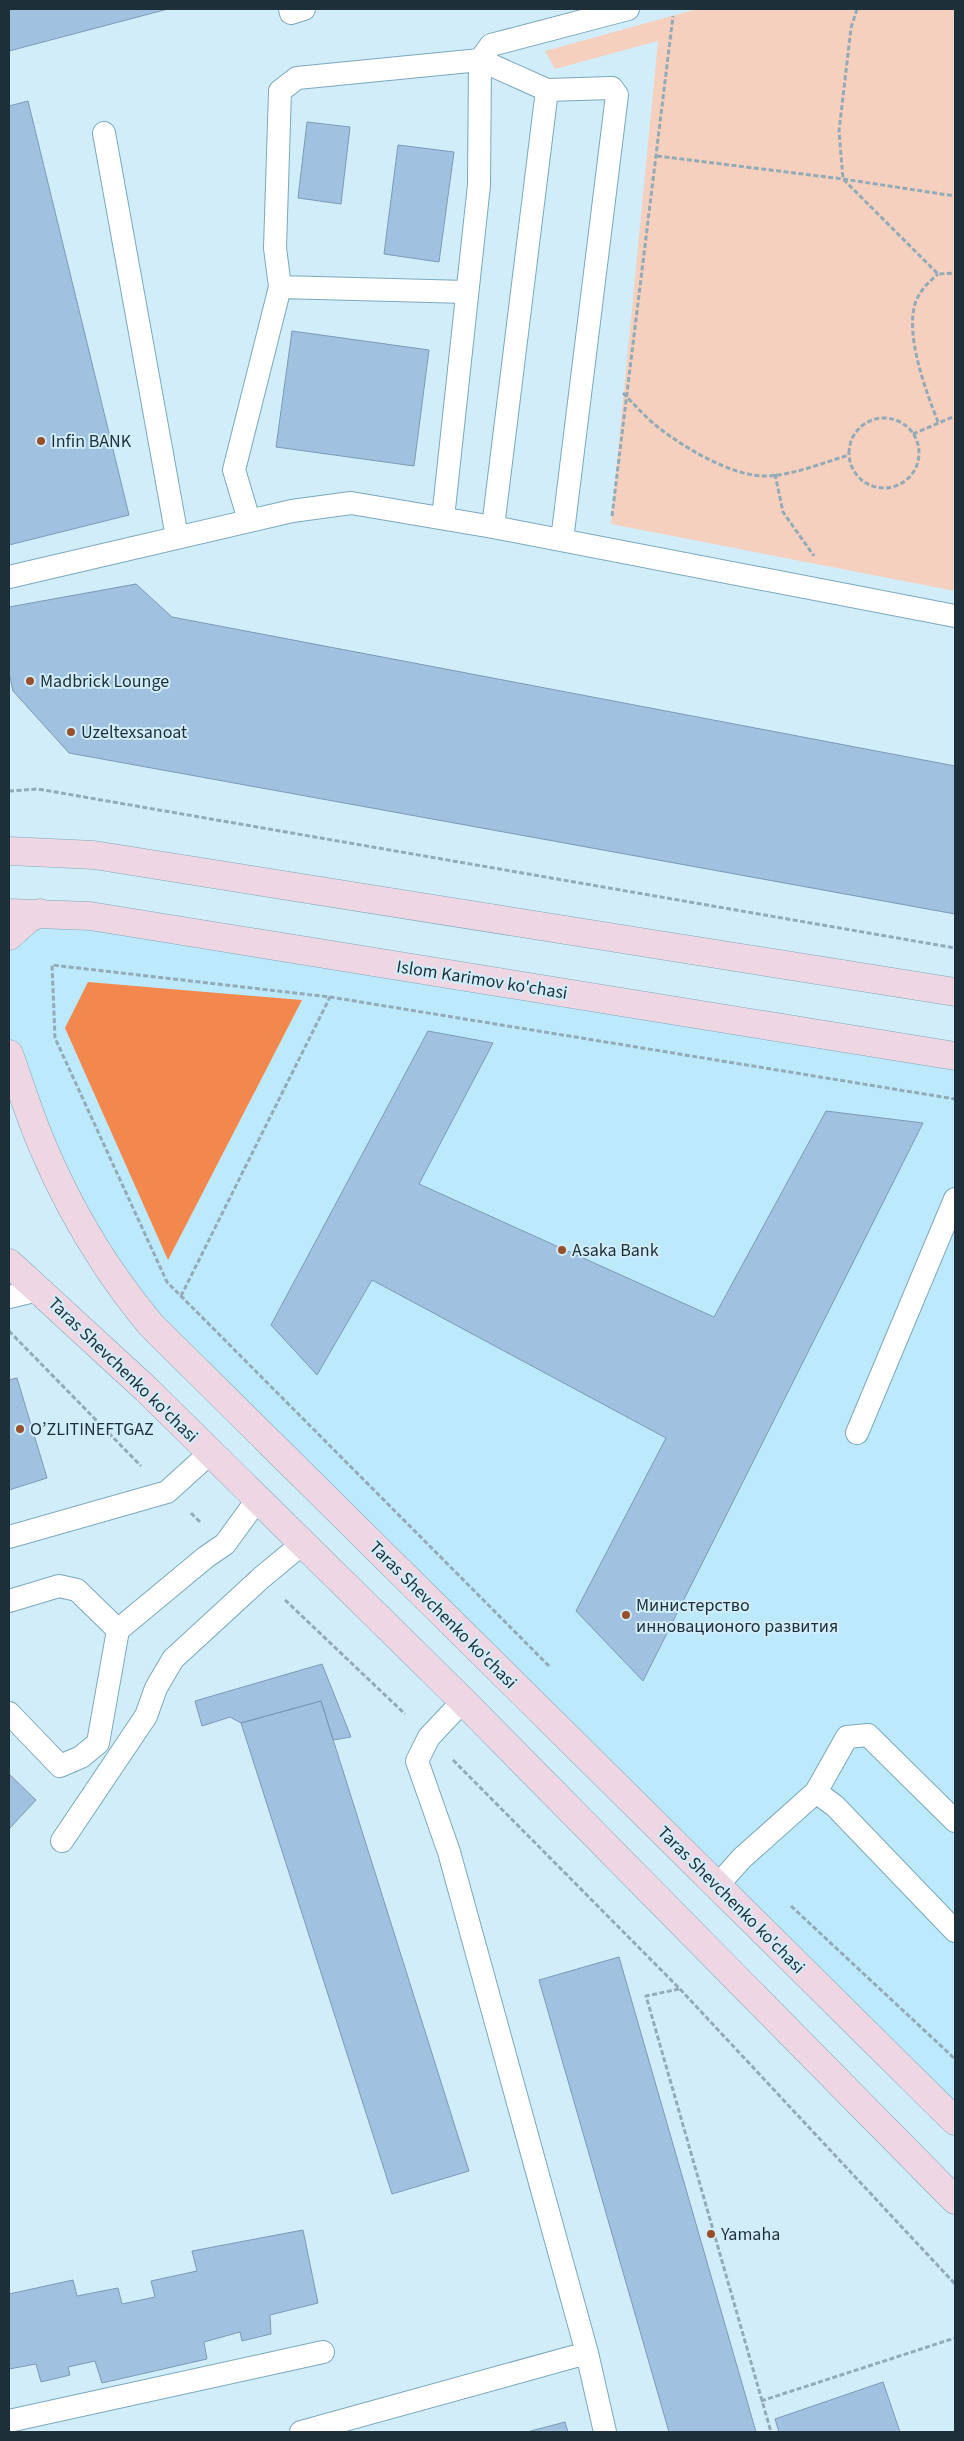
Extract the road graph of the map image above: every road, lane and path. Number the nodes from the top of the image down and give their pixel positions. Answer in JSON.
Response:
{"nodes":[{"id":1,"x":290,"y":9,"type":"edge"},
{"id":2,"x":304,"y":9,"type":"edge"},
{"id":3,"x":628,"y":9,"type":"edge"},
{"id":4,"x":856,"y":9,"type":"edge"},
{"id":5,"x":673,"y":16,"type":"dead end"},
{"id":6,"x":480,"y":60,"type":"junction"},
{"id":7,"x":547,"y":90,"type":"junction"},
{"id":8,"x":104,"y":133,"type":"dead end"},
{"id":9,"x":656,"y":156,"type":"junction"},
{"id":10,"x":842,"y":179,"type":"junction"},
{"id":11,"x":955,"y":196,"type":"edge"},
{"id":12,"x":955,"y":273,"type":"edge"},
{"id":13,"x":938,"y":274,"type":"junction"},
{"id":14,"x":280,"y":287,"type":"junction"},
{"id":15,"x":467,"y":292,"type":"junction"},
{"id":16,"x":624,"y":395,"type":"junction"},
{"id":17,"x":955,"y":416,"type":"edge"},
{"id":18,"x":938,"y":422,"type":"junction"},
{"id":19,"x":913,"y":434,"type":"junction"},
{"id":20,"x":849,"y":456,"type":"junction"},
{"id":21,"x":775,"y":474,"type":"junction"},
{"id":22,"x":443,"y":518,"type":"junction"},
{"id":23,"x":249,"y":520,"type":"junction"},
{"id":24,"x":611,"y":524,"type":"dead end"},
{"id":25,"x":493,"y":527,"type":"junction"},
{"id":26,"x":177,"y":537,"type":"junction"},
{"id":27,"x":562,"y":540,"type":"junction"},
{"id":28,"x":815,"y":557,"type":"dead end"},
{"id":29,"x":9,"y":577,"type":"edge"},
{"id":30,"x":955,"y":616,"type":"edge"},
{"id":31,"x":9,"y":791,"type":"edge"},
{"id":32,"x":9,"y":851,"type":"edge"},
{"id":33,"x":42,"y":851,"type":"junction"},
{"id":34,"x":9,"y":863,"type":"edge"},
{"id":35,"x":9,"y":912,"type":"edge"},
{"id":36,"x":40,"y":912,"type":"junction"},
{"id":37,"x":9,"y":936,"type":"edge"},
{"id":38,"x":955,"y":948,"type":"edge"},
{"id":39,"x":955,"y":992,"type":"edge"},
{"id":40,"x":330,"y":997,"type":"junction"},
{"id":41,"x":9,"y":1054,"type":"edge"},
{"id":42,"x":955,"y":1056,"type":"edge"},
{"id":43,"x":955,"y":1099,"type":"edge"},
{"id":44,"x":9,"y":1118,"type":"edge"},
{"id":45,"x":42,"y":1146,"type":"junction"},
{"id":46,"x":955,"y":1199,"type":"edge"},
{"id":47,"x":9,"y":1263,"type":"edge"},
{"id":48,"x":38,"y":1290,"type":"junction"},
{"id":49,"x":181,"y":1296,"type":"junction"},
{"id":50,"x":9,"y":1297,"type":"edge"},
{"id":51,"x":9,"y":1330,"type":"edge"},
{"id":52,"x":857,"y":1433,"type":"dead end"},
{"id":53,"x":210,"y":1453,"type":"junction"},
{"id":54,"x":167,"y":1492,"type":"junction"},
{"id":55,"x":257,"y":1500,"type":"junction"},
{"id":56,"x":9,"y":1537,"type":"edge"},
{"id":57,"x":224,"y":1544,"type":"junction"},
{"id":58,"x":302,"y":1544,"type":"junction"},
{"id":59,"x":261,"y":1578,"type":"junction"},
{"id":60,"x":9,"y":1601,"type":"edge"},
{"id":61,"x":118,"y":1630,"type":"junction"},
{"id":62,"x":550,"y":1667,"type":"dead end"},
{"id":63,"x":463,"y":1701,"type":"junction"},
{"id":64,"x":9,"y":1713,"type":"edge"},
{"id":65,"x":429,"y":1736,"type":"junction"},
{"id":66,"x":816,"y":1792,"type":"junction"},
{"id":67,"x":955,"y":1821,"type":"edge"},
{"id":68,"x":62,"y":1841,"type":"dead end"},
{"id":69,"x":717,"y":1886,"type":"junction"},
{"id":70,"x":788,"y":1902,"type":"dead end"},
{"id":71,"x":955,"y":1931,"type":"edge"},
{"id":72,"x":679,"y":1988,"type":"junction"},
{"id":73,"x":955,"y":2059,"type":"edge"},
{"id":74,"x":955,"y":2121,"type":"edge"},
{"id":75,"x":955,"y":2200,"type":"edge"},
{"id":76,"x":955,"y":2284,"type":"edge"},
{"id":77,"x":955,"y":2338,"type":"edge"},
{"id":78,"x":323,"y":2352,"type":"dead end"},
{"id":79,"x":587,"y":2353,"type":"junction"},
{"id":80,"x":761,"y":2401,"type":"junction"},
{"id":81,"x":9,"y":2421,"type":"edge"},
{"id":82,"x":301,"y":2432,"type":"edge"},
{"id":83,"x":606,"y":2432,"type":"edge"},
{"id":84,"x":771,"y":2432,"type":"edge"}],
"edges":[{"from":1,"to":2,"type":"lane"},
{"from":3,"to":6,"type":"lane"},
{"from":4,"to":10,"type":"path"},
{"from":5,"to":9,"type":"path"},
{"from":6,"to":7,"type":"lane"},
{"from":6,"to":14,"type":"lane"},
{"from":6,"to":15,"type":"lane"},
{"from":7,"to":25,"type":"lane"},
{"from":7,"to":27,"type":"lane"},
{"from":8,"to":26,"type":"lane"},
{"from":9,"to":10,"type":"path"},
{"from":9,"to":16,"type":"path"},
{"from":10,"to":11,"type":"path"},
{"from":10,"to":13,"type":"path"},
{"from":12,"to":13,"type":"path"},
{"from":13,"to":18,"type":"path"},
{"from":14,"to":15,"type":"lane"},
{"from":14,"to":23,"type":"lane"},
{"from":15,"to":22,"type":"lane"},
{"from":16,"to":21,"type":"path"},
{"from":16,"to":24,"type":"path"},
{"from":17,"to":18,"type":"path"},
{"from":18,"to":19,"type":"path"},
{"from":19,"to":20,"type":"path"},
{"from":19,"to":20,"type":"path"},
{"from":20,"to":21,"type":"path"},
{"from":21,"to":28,"type":"path"},
{"from":22,"to":23,"type":"lane"},
{"from":22,"to":25,"type":"lane"},
{"from":23,"to":26,"type":"lane"},
{"from":25,"to":27,"type":"lane"},
{"from":26,"to":29,"type":"lane"},
{"from":27,"to":30,"type":"lane"},
{"from":31,"to":38,"type":"path"},
{"from":32,"to":33,"type":"main road"},
{"from":33,"to":34,"type":"main road"},
{"from":33,"to":39,"type":"main road"},
{"from":35,"to":36,"type":"main road","name":"Islom Karimov ko'chasi"},
{"from":36,"to":37,"type":"main road"},
{"from":36,"to":42,"type":"main road","name":"Islom Karimov ko'chasi"},
{"from":40,"to":43,"type":"path"},
{"from":40,"to":49,"type":"path"},
{"from":40,"to":49,"type":"path"},
{"from":41,"to":45,"type":"main road","name":"Taras Shevchenko ko'chasi"},
{"from":44,"to":45,"type":"main road"},
{"from":45,"to":69,"type":"main road","name":"Taras Shevchenko ko'chasi"},
{"from":46,"to":52,"type":"lane"},
{"from":47,"to":48,"type":"main road","name":"Taras Shevchenko ko'chasi"},
{"from":48,"to":50,"type":"lane"},
{"from":48,"to":53,"type":"main road","name":"Taras Shevchenko ko'chasi"},
{"from":49,"to":62,"type":"path"},
{"from":51,"to":54,"type":"path"},
{"from":53,"to":54,"type":"lane"},
{"from":53,"to":55,"type":"main road","name":"Taras Shevchenko ko'chasi"},
{"from":54,"to":56,"type":"lane"},
{"from":54,"to":57,"type":"path"},
{"from":55,"to":57,"type":"lane"},
{"from":55,"to":58,"type":"main road","name":"Taras Shevchenko ko'chasi"},
{"from":57,"to":61,"type":"lane"},
{"from":58,"to":59,"type":"lane"},
{"from":58,"to":63,"type":"main road","name":"Taras Shevchenko ko'chasi"},
{"from":59,"to":65,"type":"path"},
{"from":59,"to":68,"type":"lane"},
{"from":60,"to":61,"type":"lane"},
{"from":61,"to":64,"type":"lane"},
{"from":63,"to":65,"type":"lane"},
{"from":63,"to":75,"type":"main road","name":"Taras Shevchenko ko'chasi"},
{"from":65,"to":72,"type":"path"},
{"from":65,"to":79,"type":"lane"},
{"from":66,"to":67,"type":"lane"},
{"from":66,"to":69,"type":"lane"},
{"from":66,"to":71,"type":"lane"},
{"from":69,"to":74,"type":"main road","name":"Taras Shevchenko ko'chasi"},
{"from":70,"to":73,"type":"path"},
{"from":72,"to":76,"type":"path"},
{"from":72,"to":80,"type":"path"},
{"from":77,"to":80,"type":"path"},
{"from":78,"to":81,"type":"lane"},
{"from":79,"to":82,"type":"lane"},
{"from":79,"to":83,"type":"lane"},
{"from":80,"to":84,"type":"path"}]}
